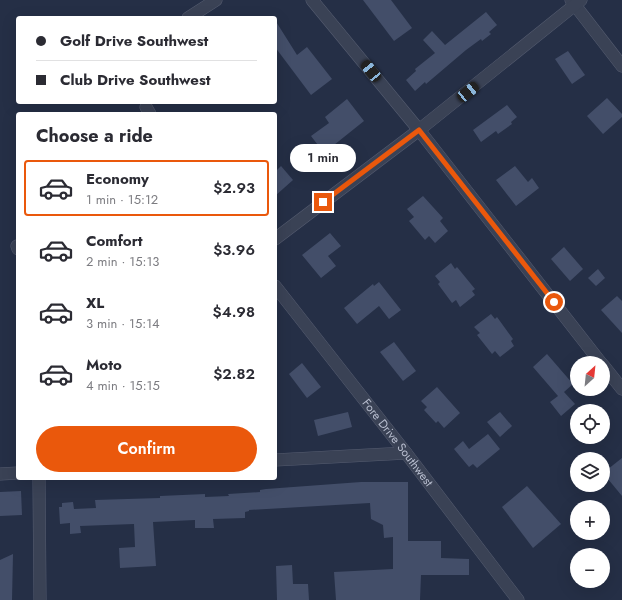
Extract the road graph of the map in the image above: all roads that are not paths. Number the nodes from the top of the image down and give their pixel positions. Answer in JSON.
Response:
{"nodes":[{"id":1,"x":216,"y":0,"type":"edge"},
{"id":2,"x":312,"y":0,"type":"edge"},
{"id":3,"x":576,"y":2,"type":"edge"},
{"id":4,"x":191,"y":16,"type":"edge"},
{"id":5,"x":622,"y":66,"type":"edge"},
{"id":6,"x":419,"y":130,"type":"junction"},
{"id":7,"x":277,"y":237,"type":"edge"},
{"id":8,"x":277,"y":289,"type":"edge"},
{"id":9,"x":596,"y":356,"type":"edge"},
{"id":10,"x":610,"y":374,"type":"edge"},
{"id":11,"x":622,"y":389,"type":"edge"},
{"id":12,"x":406,"y":453,"type":"junction"},
{"id":13,"x":277,"y":460,"type":"edge"},
{"id":14,"x":0,"y":474,"type":"edge"},
{"id":15,"x":16,"y":474,"type":"edge"},
{"id":16,"x":39,"y":480,"type":"edge"},
{"id":17,"x":40,"y":600,"type":"edge"},
{"id":18,"x":518,"y":600,"type":"edge"}],
"edges":[{"from":1,"to":4,"type":"street"},
{"from":2,"to":6,"type":"street"},
{"from":3,"to":5,"type":"street"},
{"from":3,"to":6,"type":"street"},
{"from":6,"to":7,"type":"street"},
{"from":6,"to":9,"type":"street"},
{"from":8,"to":12,"type":"street","name":"Fore Drive Southwest"},
{"from":10,"to":11,"type":"street"},
{"from":12,"to":13,"type":"street"},
{"from":12,"to":18,"type":"street","name":"Fore Drive Southwest"},
{"from":14,"to":15,"type":"street"},
{"from":16,"to":17,"type":"street"}]}
